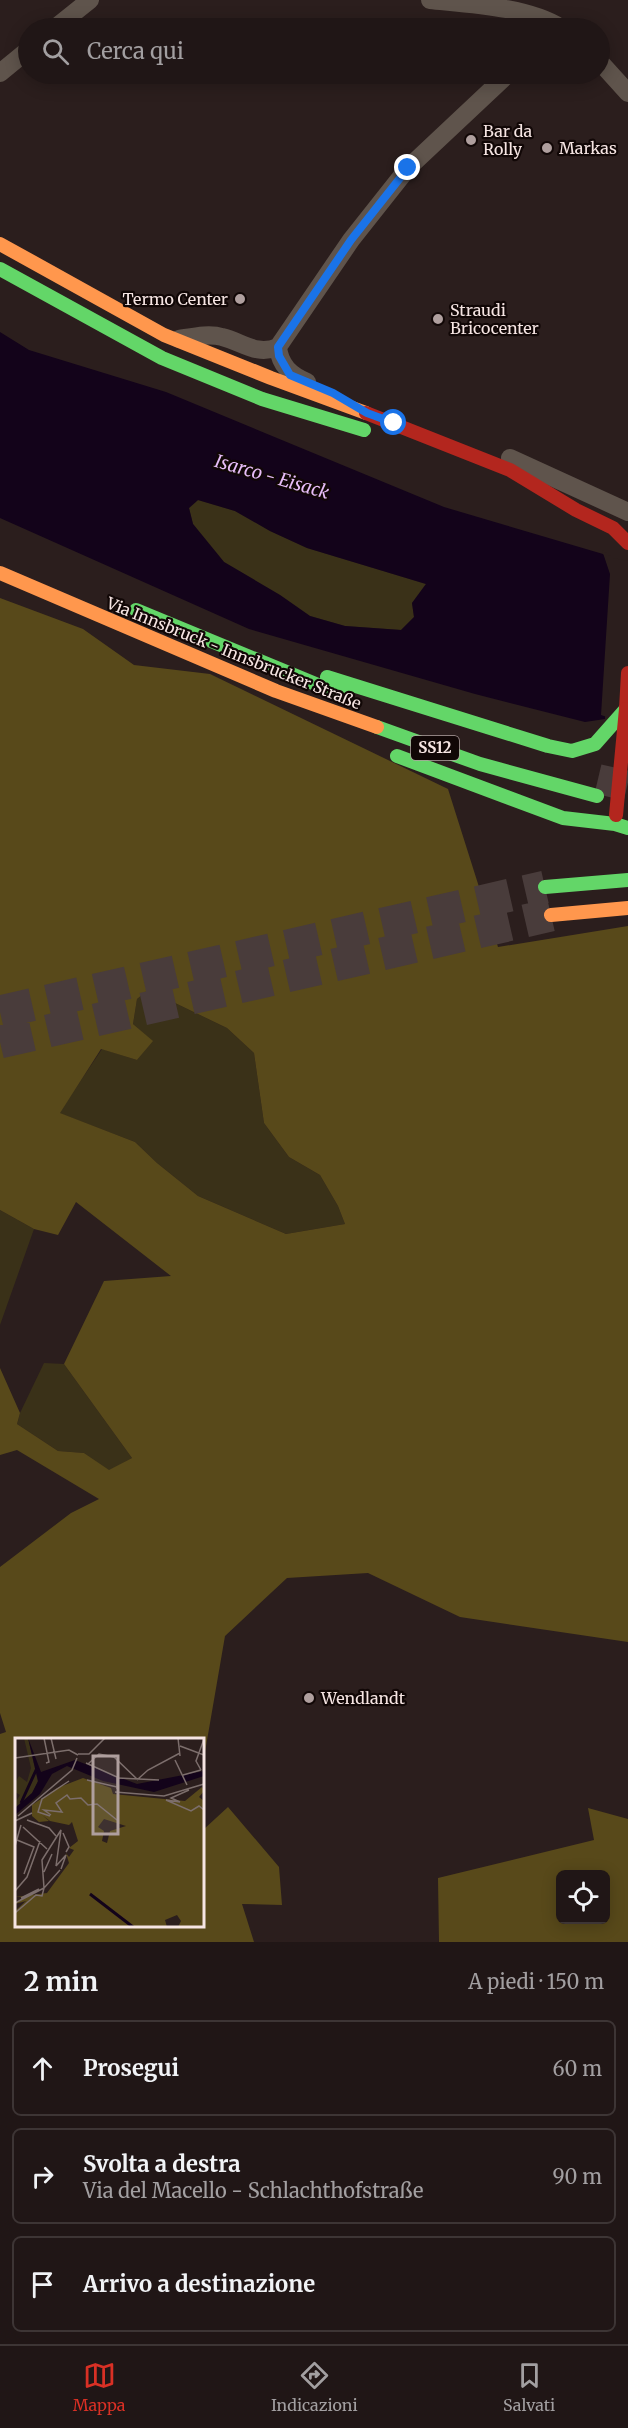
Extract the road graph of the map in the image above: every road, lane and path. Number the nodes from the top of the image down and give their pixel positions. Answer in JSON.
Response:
{"nodes":[{"id":1,"x":90,"y":0,"type":"edge"},
{"id":2,"x":430,"y":0,"type":"edge"},
{"id":3,"x":68,"y":18,"type":"edge"},
{"id":4,"x":519,"y":18,"type":"edge"},
{"id":5,"x":18,"y":58,"type":"edge"},
{"id":6,"x":0,"y":73,"type":"edge"},
{"id":7,"x":610,"y":73,"type":"edge"},
{"id":8,"x":497,"y":84,"type":"edge"},
{"id":9,"x":628,"y":93,"type":"edge"},
{"id":10,"x":0,"y":244,"type":"edge"},
{"id":11,"x":0,"y":269,"type":"edge"},
{"id":12,"x":176,"y":340,"type":"junction"},
{"id":13,"x":278,"y":347,"type":"junction"},
{"id":14,"x":367,"y":413,"type":"junction"},
{"id":15,"x":394,"y":423,"type":"junction"},
{"id":16,"x":380,"y":436,"type":"dead end"},
{"id":17,"x":506,"y":485,"type":"dead end"},
{"id":18,"x":576,"y":510,"type":"junction"},
{"id":19,"x":628,"y":512,"type":"edge"},
{"id":20,"x":628,"y":543,"type":"edge"},
{"id":21,"x":0,"y":567,"type":"edge"},
{"id":22,"x":22,"y":568,"type":"dead end"},
{"id":23,"x":0,"y":573,"type":"edge"},
{"id":24,"x":124,"y":605,"type":"dead end"},
{"id":25,"x":246,"y":654,"type":"junction"},
{"id":26,"x":628,"y":673,"type":"edge"},
{"id":27,"x":276,"y":691,"type":"junction"},
{"id":28,"x":356,"y":700,"type":"dead end"},
{"id":29,"x":627,"y":714,"type":"edge"},
{"id":30,"x":335,"y":726,"type":"dead end"},
{"id":31,"x":387,"y":752,"type":"dead end"},
{"id":32,"x":597,"y":796,"type":"tunnel mouth"},
{"id":33,"x":620,"y":822,"type":"edge"},
{"id":34,"x":628,"y":880,"type":"edge"},
{"id":35,"x":545,"y":887,"type":"tunnel mouth"},
{"id":36,"x":628,"y":908,"type":"edge"},
{"id":37,"x":551,"y":915,"type":"tunnel mouth"}],
"edges":[{"from":1,"to":3,"type":"street"},
{"from":2,"to":4,"type":"street"},
{"from":5,"to":6,"type":"street"},
{"from":7,"to":9,"type":"street"},
{"from":8,"to":13,"type":"street"},
{"from":10,"to":12,"type":"main road"},
{"from":11,"to":16,"type":"main road"},
{"from":12,"to":13,"type":"street"},
{"from":12,"to":14,"type":"main road"},
{"from":13,"to":14,"type":"street"},
{"from":14,"to":15,"type":"main road"},
{"from":15,"to":18,"type":"main road"},
{"from":15,"to":19,"type":"street"},
{"from":17,"to":18,"type":"main road"},
{"from":18,"to":20,"type":"main road"},
{"from":21,"to":22,"type":"main road"},
{"from":23,"to":27,"type":"main road","name":"Via Innsbruck - Innsbrucker Straße","number":"SS12"},
{"from":24,"to":25,"type":"main road","name":"Via Innsbruck - Innsbrucker Straße"},
{"from":25,"to":28,"type":"main road","name":"Via Innsbruck - Innsbrucker Straße"},
{"from":25,"to":29,"type":"main road"},
{"from":26,"to":29,"type":"main road"},
{"from":27,"to":30,"type":"main road"},
{"from":27,"to":32,"type":"main road","name":"Via Innsbruck - Innsbrucker Straße","number":"SS12"},
{"from":29,"to":33,"type":"main road","bridge":true},
{"from":31,"to":33,"type":"main road"},
{"from":34,"to":35,"type":"main road"},
{"from":36,"to":37,"type":"main road"}]}
